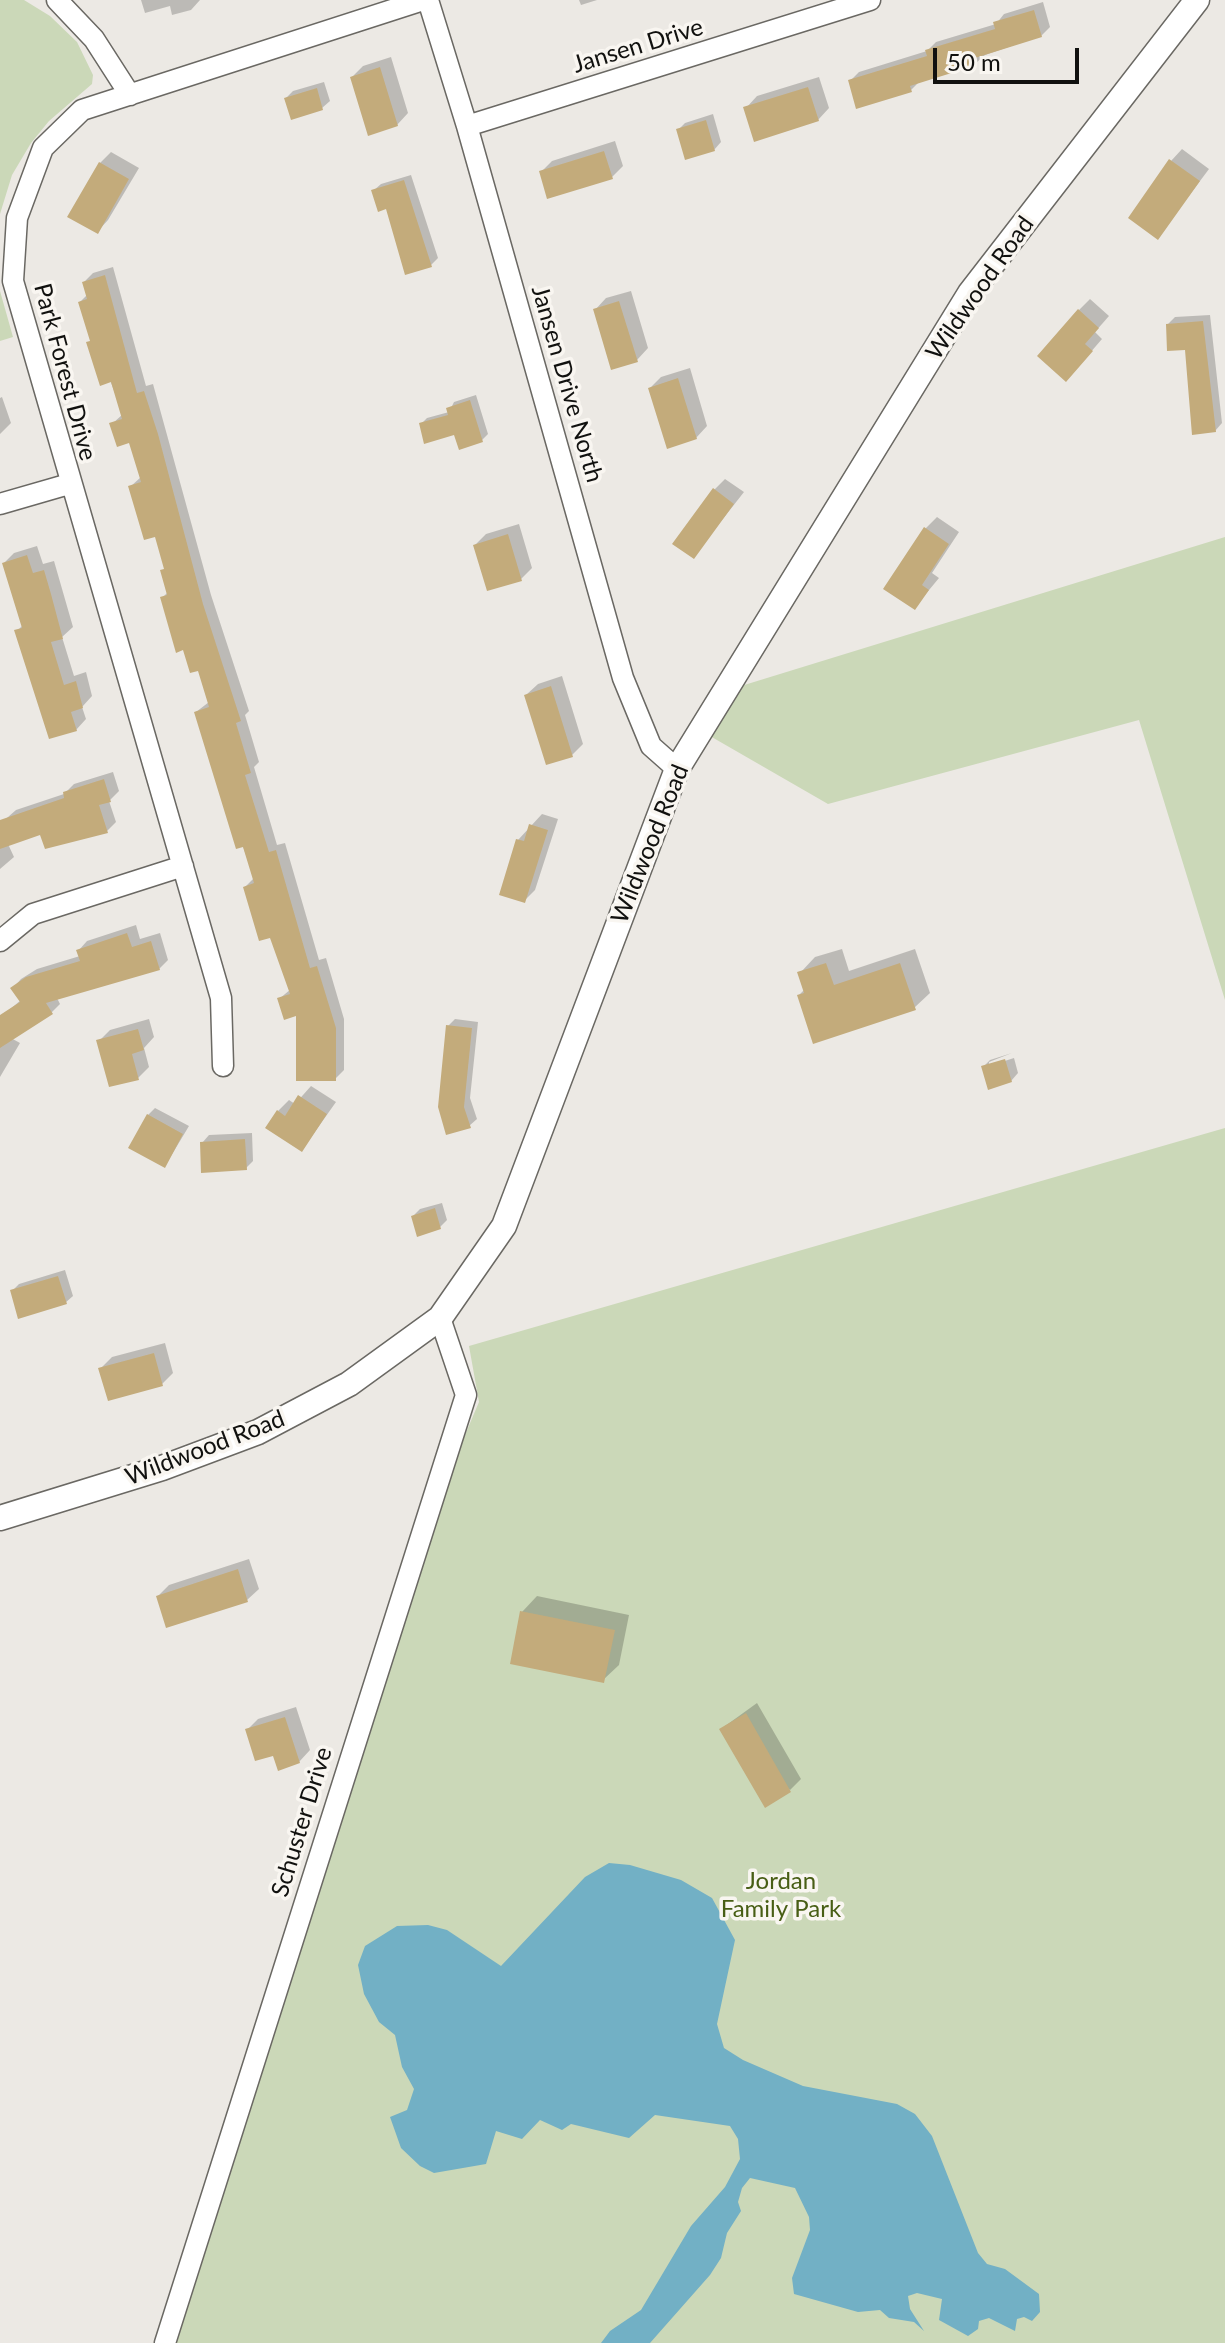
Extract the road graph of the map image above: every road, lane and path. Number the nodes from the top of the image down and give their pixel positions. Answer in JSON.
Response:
{"nodes":[{"id":1,"x":57,"y":0,"type":"edge"},
{"id":2,"x":426,"y":0,"type":"edge"},
{"id":3,"x":870,"y":0,"type":"edge"},
{"id":4,"x":1197,"y":0,"type":"edge"},
{"id":5,"x":130,"y":95,"type":"junction"},
{"id":6,"x":467,"y":126,"type":"junction"},
{"id":7,"x":69,"y":484,"type":"junction"},
{"id":8,"x":0,"y":504,"type":"edge"},
{"id":9,"x":677,"y":769,"type":"junction"},
{"id":10,"x":183,"y":866,"type":"junction"},
{"id":11,"x":0,"y":941,"type":"edge"},
{"id":12,"x":223,"y":1066,"type":"dead end"},
{"id":13,"x":440,"y":1318,"type":"junction"},
{"id":14,"x":0,"y":1518,"type":"edge"},
{"id":15,"x":165,"y":2343,"type":"edge"}],
"edges":[{"from":1,"to":5,"type":"street"},
{"from":2,"to":5,"type":"street","name":"Park Forest Drive"},
{"from":2,"to":6,"type":"street","name":"Jansen Drive North"},
{"from":3,"to":6,"type":"street","name":"Jansen Drive"},
{"from":4,"to":9,"type":"street","name":"Wildwood Road"},
{"from":5,"to":7,"type":"street","name":"Park Forest Drive"},
{"from":6,"to":9,"type":"street","name":"Jansen Drive North"},
{"from":7,"to":8,"type":"street"},
{"from":7,"to":10,"type":"street","name":"Park Forest Drive"},
{"from":9,"to":13,"type":"street","name":"Wildwood Road"},
{"from":10,"to":11,"type":"street"},
{"from":10,"to":12,"type":"street","name":"Park Forest Drive"},
{"from":13,"to":14,"type":"street","name":"Wildwood Road"},
{"from":13,"to":15,"type":"street","name":"Schuster Drive"}]}
